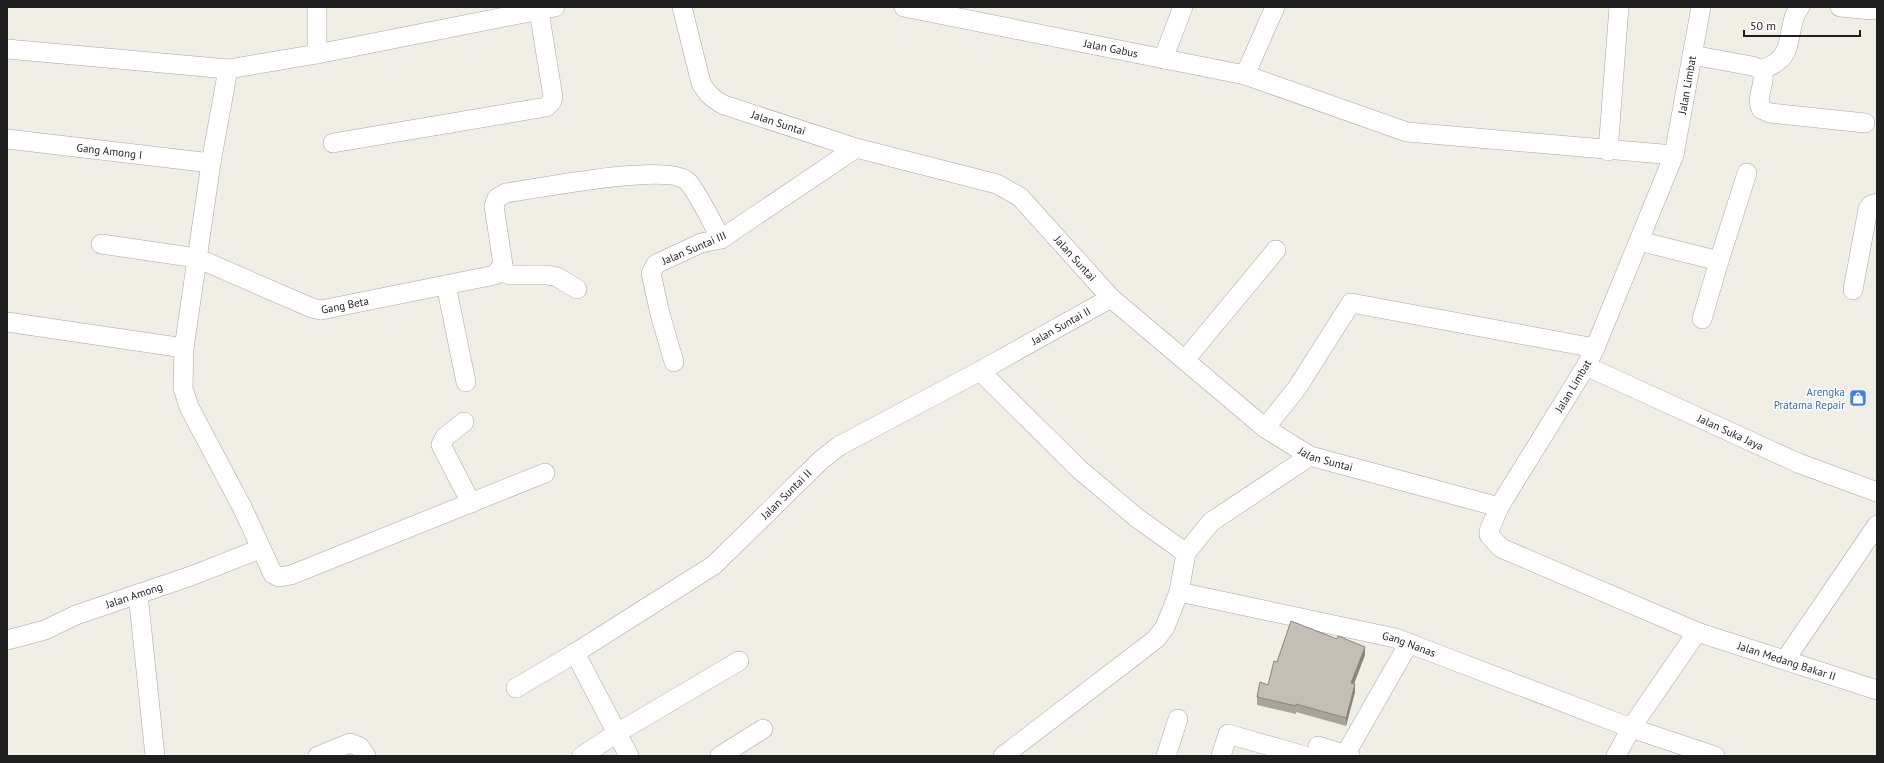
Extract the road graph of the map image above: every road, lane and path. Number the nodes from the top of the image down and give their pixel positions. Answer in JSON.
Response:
{"nodes":[{"id":1,"x":317,"y":7,"type":"edge"},
{"id":2,"x":682,"y":7,"type":"edge"},
{"id":3,"x":904,"y":7,"type":"edge"},
{"id":4,"x":1183,"y":7,"type":"edge"},
{"id":5,"x":1276,"y":7,"type":"edge"},
{"id":6,"x":1620,"y":7,"type":"edge"},
{"id":7,"x":1701,"y":7,"type":"edge"},
{"id":8,"x":1800,"y":7,"type":"edge"},
{"id":9,"x":1840,"y":7,"type":"edge"},
{"id":10,"x":547,"y":9,"type":"edge"},
{"id":11,"x":1872,"y":10,"type":"dead end"},
{"id":12,"x":956,"y":12,"type":"edge"},
{"id":13,"x":7,"y":49,"type":"edge"},
{"id":14,"x":317,"y":54,"type":"junction"},
{"id":15,"x":1692,"y":55,"type":"junction"},
{"id":16,"x":1163,"y":58,"type":"junction"},
{"id":17,"x":228,"y":69,"type":"junction"},
{"id":18,"x":1762,"y":70,"type":"junction"},
{"id":19,"x":1245,"y":75,"type":"junction"},
{"id":20,"x":1865,"y":123,"type":"dead end"},
{"id":21,"x":7,"y":139,"type":"edge"},
{"id":22,"x":333,"y":143,"type":"dead end"},
{"id":23,"x":856,"y":148,"type":"junction"},
{"id":24,"x":1608,"y":151,"type":"junction"},
{"id":25,"x":1674,"y":155,"type":"junction"},
{"id":26,"x":211,"y":163,"type":"junction"},
{"id":27,"x":1747,"y":172,"type":"dead end"},
{"id":28,"x":1877,"y":203,"type":"edge"},
{"id":29,"x":720,"y":239,"type":"junction"},
{"id":30,"x":1639,"y":241,"type":"junction"},
{"id":31,"x":101,"y":244,"type":"dead end"},
{"id":32,"x":1276,"y":250,"type":"dead end"},
{"id":33,"x":198,"y":258,"type":"junction"},
{"id":34,"x":1719,"y":261,"type":"junction"},
{"id":35,"x":499,"y":270,"type":"junction"},
{"id":36,"x":446,"y":285,"type":"junction"},
{"id":37,"x":577,"y":289,"type":"dead end"},
{"id":38,"x":1853,"y":290,"type":"dead end"},
{"id":39,"x":1111,"y":298,"type":"junction"},
{"id":40,"x":1702,"y":319,"type":"dead end"},
{"id":41,"x":7,"y":322,"type":"edge"},
{"id":42,"x":184,"y":348,"type":"junction"},
{"id":43,"x":1595,"y":348,"type":"junction"},
{"id":44,"x":1185,"y":360,"type":"junction"},
{"id":45,"x":674,"y":362,"type":"dead end"},
{"id":46,"x":1586,"y":366,"type":"junction"},
{"id":47,"x":980,"y":371,"type":"junction"},
{"id":48,"x":466,"y":382,"type":"dead end"},
{"id":49,"x":464,"y":422,"type":"dead end"},
{"id":50,"x":1265,"y":428,"type":"junction"},
{"id":51,"x":1310,"y":456,"type":"junction"},
{"id":52,"x":545,"y":473,"type":"dead end"},
{"id":53,"x":1877,"y":492,"type":"edge"},
{"id":54,"x":471,"y":504,"type":"junction"},
{"id":55,"x":1499,"y":507,"type":"junction"},
{"id":56,"x":1877,"y":525,"type":"edge"},
{"id":57,"x":260,"y":549,"type":"junction"},
{"id":58,"x":1186,"y":553,"type":"junction"},
{"id":59,"x":1179,"y":592,"type":"junction"},
{"id":60,"x":138,"y":594,"type":"junction"},
{"id":61,"x":1697,"y":632,"type":"junction"},
{"id":62,"x":7,"y":640,"type":"edge"},
{"id":63,"x":1409,"y":643,"type":"junction"},
{"id":64,"x":575,"y":653,"type":"junction"},
{"id":65,"x":1785,"y":660,"type":"junction"},
{"id":66,"x":739,"y":661,"type":"dead end"},
{"id":67,"x":516,"y":688,"type":"dead end"},
{"id":68,"x":1877,"y":690,"type":"edge"},
{"id":69,"x":1178,"y":719,"type":"dead end"},
{"id":70,"x":1631,"y":728,"type":"junction"},
{"id":71,"x":763,"y":729,"type":"dead end"},
{"id":72,"x":617,"y":733,"type":"junction"},
{"id":73,"x":1311,"y":751,"type":"edge"},
{"id":74,"x":1348,"y":755,"type":"edge"},
{"id":75,"x":155,"y":756,"type":"edge"},
{"id":76,"x":318,"y":756,"type":"edge"},
{"id":77,"x":366,"y":756,"type":"edge"},
{"id":78,"x":582,"y":756,"type":"edge"},
{"id":79,"x":629,"y":756,"type":"edge"},
{"id":80,"x":720,"y":756,"type":"edge"},
{"id":81,"x":1003,"y":756,"type":"edge"},
{"id":82,"x":1166,"y":756,"type":"edge"},
{"id":83,"x":1221,"y":756,"type":"edge"},
{"id":84,"x":1616,"y":756,"type":"edge"},
{"id":85,"x":1715,"y":756,"type":"edge"}],
"edges":[{"from":1,"to":14,"type":"street"},
{"from":2,"to":23,"type":"street","name":"Jalan Suntai"},
{"from":3,"to":12,"type":"street","name":"Jalan Gabus"},
{"from":4,"to":16,"type":"street"},
{"from":5,"to":19,"type":"street"},
{"from":6,"to":24,"type":"street"},
{"from":7,"to":15,"type":"street","name":"Jalan Limbat"},
{"from":8,"to":18,"type":"street"},
{"from":9,"to":11,"type":"street"},
{"from":10,"to":14,"type":"street"},
{"from":10,"to":22,"type":"street"},
{"from":12,"to":16,"type":"street","name":"Jalan Gabus"},
{"from":13,"to":17,"type":"street"},
{"from":14,"to":17,"type":"street"},
{"from":15,"to":18,"type":"street"},
{"from":15,"to":25,"type":"street","name":"Jalan Limbat"},
{"from":16,"to":19,"type":"street","name":"Jalan Gabus"},
{"from":17,"to":26,"type":"street"},
{"from":18,"to":20,"type":"street"},
{"from":19,"to":24,"type":"street","name":"Jalan Gabus"},
{"from":21,"to":26,"type":"street","name":"Gang Among I"},
{"from":23,"to":29,"type":"street","name":"Jalan Suntai III"},
{"from":23,"to":39,"type":"street","name":"Jalan Suntai"},
{"from":24,"to":25,"type":"street","name":"Jalan Gabus"},
{"from":25,"to":30,"type":"street","name":"Jalan Limbat"},
{"from":26,"to":33,"type":"street"},
{"from":27,"to":34,"type":"street"},
{"from":28,"to":38,"type":"street"},
{"from":29,"to":35,"type":"street"},
{"from":29,"to":45,"type":"street","name":"Jalan Suntai III"},
{"from":30,"to":34,"type":"street"},
{"from":30,"to":43,"type":"street","name":"Jalan Limbat"},
{"from":31,"to":33,"type":"street","name":"Gang Beta"},
{"from":32,"to":44,"type":"street"},
{"from":33,"to":36,"type":"street","name":"Gang Beta"},
{"from":33,"to":42,"type":"street"},
{"from":34,"to":40,"type":"street"},
{"from":35,"to":36,"type":"street","name":"Gang Beta"},
{"from":35,"to":37,"type":"street"},
{"from":36,"to":48,"type":"street"},
{"from":39,"to":44,"type":"street","name":"Jalan Suntai"},
{"from":39,"to":47,"type":"street","name":"Jalan Suntai II"},
{"from":41,"to":42,"type":"street"},
{"from":42,"to":57,"type":"street"},
{"from":43,"to":46,"type":"street","name":"Jalan Limbat"},
{"from":43,"to":50,"type":"street"},
{"from":44,"to":50,"type":"street","name":"Jalan Suntai"},
{"from":46,"to":53,"type":"street","name":"Jalan Suka Jaya"},
{"from":46,"to":55,"type":"street","name":"Jalan Limbat"},
{"from":47,"to":58,"type":"street"},
{"from":47,"to":64,"type":"street","name":"Jalan Suntai II"},
{"from":49,"to":54,"type":"street"},
{"from":50,"to":51,"type":"street","name":"Jalan Suntai"},
{"from":51,"to":55,"type":"street","name":"Jalan Suntai"},
{"from":51,"to":58,"type":"street"},
{"from":52,"to":54,"type":"street"},
{"from":54,"to":57,"type":"street"},
{"from":55,"to":61,"type":"street","name":"Jalan Limbat"},
{"from":56,"to":65,"type":"street"},
{"from":57,"to":60,"type":"street","name":"Jalan Among"},
{"from":58,"to":59,"type":"street"},
{"from":59,"to":63,"type":"street","name":"Gang Nanas"},
{"from":59,"to":81,"type":"street"},
{"from":60,"to":62,"type":"street","name":"Jalan Among"},
{"from":60,"to":75,"type":"street"},
{"from":61,"to":65,"type":"street","name":"Jalan Medang Bakar II"},
{"from":61,"to":70,"type":"street"},
{"from":63,"to":70,"type":"street","name":"Gang Nanas"},
{"from":63,"to":74,"type":"street"},
{"from":64,"to":67,"type":"street","name":"Jalan Suntai II"},
{"from":64,"to":72,"type":"street"},
{"from":65,"to":68,"type":"street","name":"Jalan Medang Bakar II"},
{"from":66,"to":72,"type":"street"},
{"from":69,"to":82,"type":"street"},
{"from":70,"to":84,"type":"street"},
{"from":70,"to":85,"type":"street","name":"Gang Nanas"},
{"from":71,"to":80,"type":"street"},
{"from":72,"to":78,"type":"street"},
{"from":72,"to":79,"type":"street"},
{"from":73,"to":74,"type":"street"},
{"from":73,"to":83,"type":"street"},
{"from":76,"to":77,"type":"street"}]}
